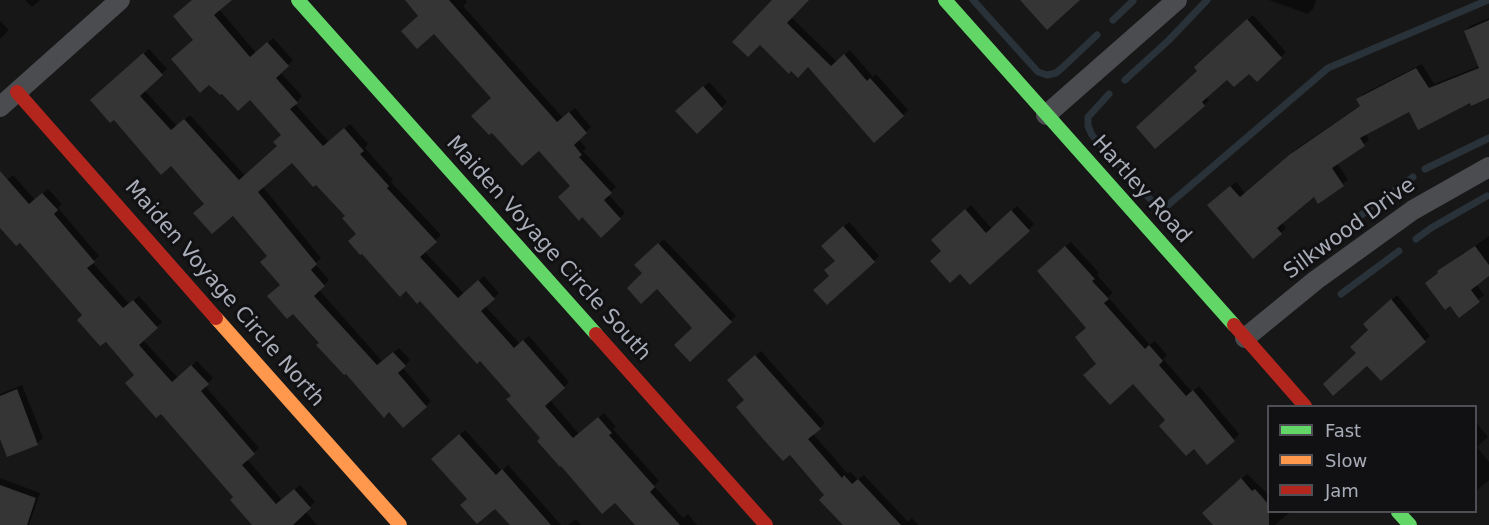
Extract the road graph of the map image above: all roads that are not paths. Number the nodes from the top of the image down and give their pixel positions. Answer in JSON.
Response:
{"nodes":[{"id":1,"x":120,"y":0,"type":"edge"},
{"id":2,"x":298,"y":0,"type":"edge"},
{"id":3,"x":945,"y":0,"type":"edge"},
{"id":4,"x":1177,"y":0,"type":"edge"},
{"id":5,"x":17,"y":92,"type":"junction"},
{"id":6,"x":0,"y":107,"type":"edge"},
{"id":7,"x":1046,"y":115,"type":"junction"},
{"id":8,"x":1489,"y":166,"type":"edge"},
{"id":9,"x":1245,"y":338,"type":"junction"},
{"id":10,"x":1304,"y":405,"type":"edge"},
{"id":11,"x":1399,"y":513,"type":"edge"},
{"id":12,"x":400,"y":525,"type":"edge"},
{"id":13,"x":766,"y":525,"type":"edge"},
{"id":14,"x":1410,"y":525,"type":"edge"}],
"edges":[{"from":1,"to":5,"type":"street"},
{"from":2,"to":13,"type":"street","name":"Maiden Voyage Circle South"},
{"from":3,"to":7,"type":"street","name":"Hartley Road"},
{"from":4,"to":7,"type":"street"},
{"from":5,"to":6,"type":"street"},
{"from":5,"to":12,"type":"street","name":"Maiden Voyage Circle North"},
{"from":7,"to":9,"type":"street","name":"Hartley Road"},
{"from":8,"to":9,"type":"street","name":"Silkwood Drive"},
{"from":9,"to":10,"type":"street","name":"Hartley Road"},
{"from":11,"to":14,"type":"street"}]}
